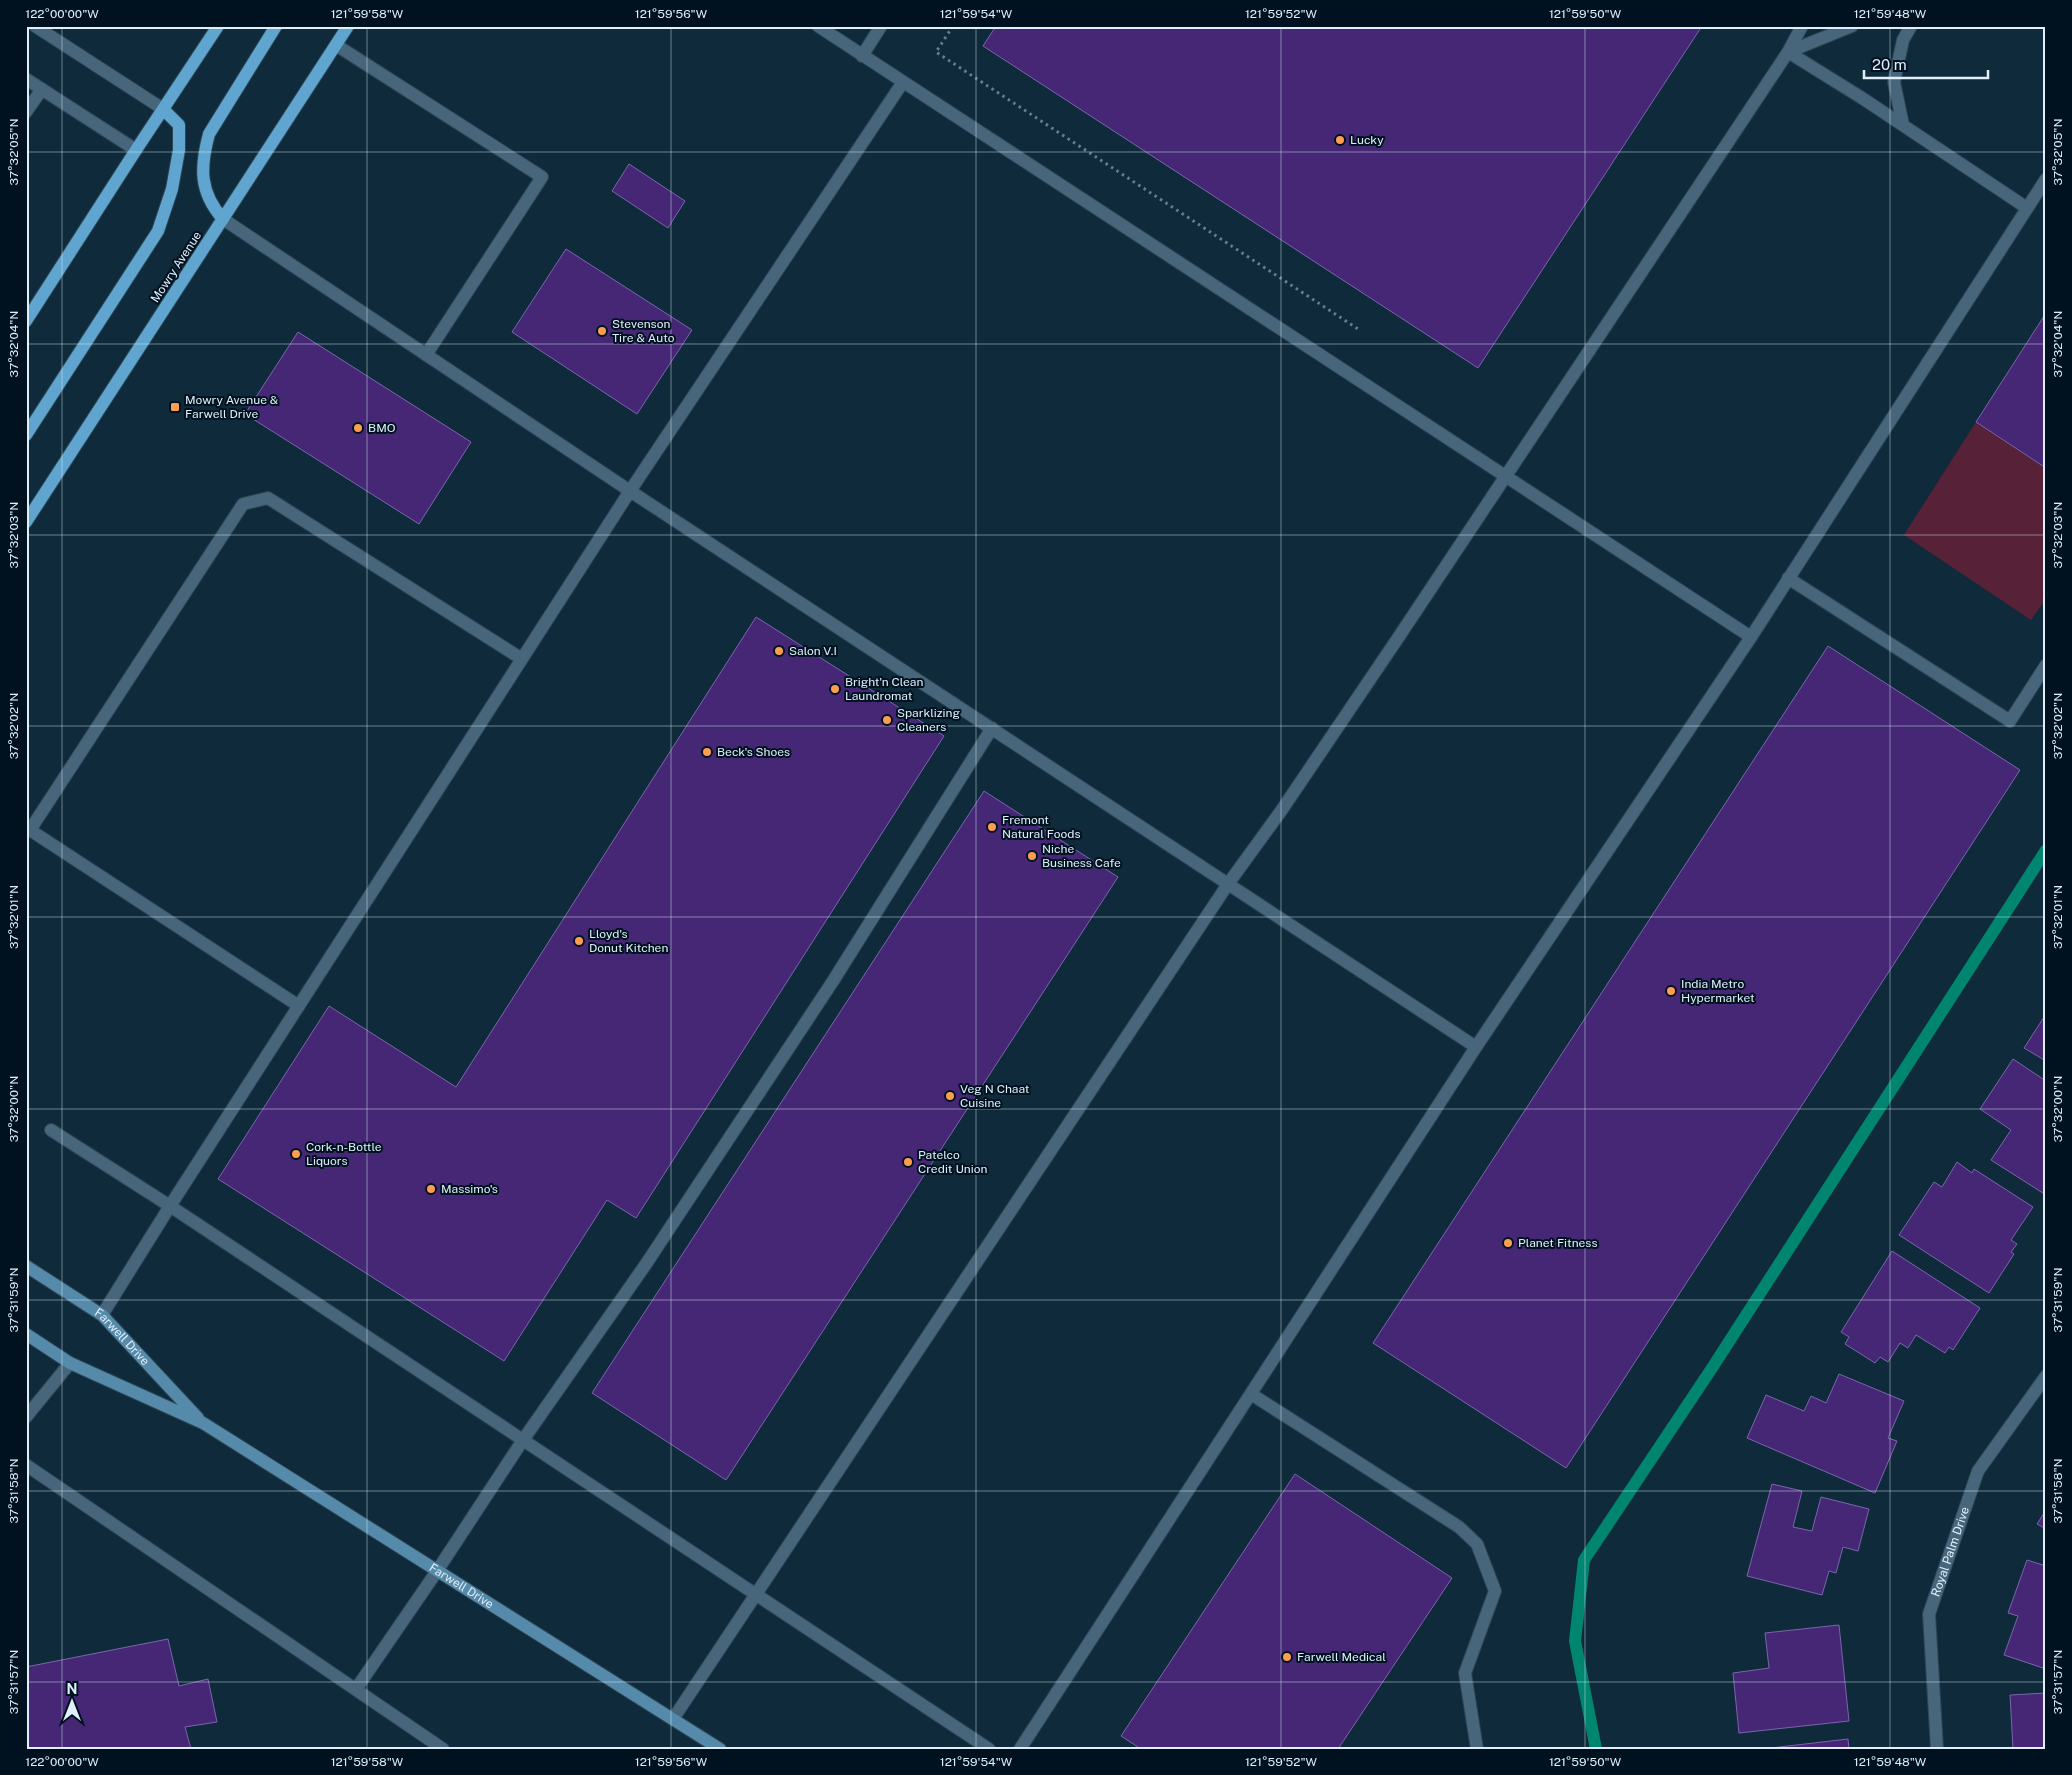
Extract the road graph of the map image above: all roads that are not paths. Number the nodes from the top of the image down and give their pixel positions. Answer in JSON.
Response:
{"nodes":[{"id":1,"x":35,"y":26,"type":"edge"},
{"id":2,"x":218,"y":26,"type":"edge"},
{"id":3,"x":276,"y":26,"type":"edge"},
{"id":4,"x":348,"y":26,"type":"edge"},
{"id":5,"x":818,"y":26,"type":"edge"},
{"id":6,"x":881,"y":26,"type":"edge"},
{"id":7,"x":1802,"y":26,"type":"edge"},
{"id":8,"x":1852,"y":26,"type":"edge"},
{"id":9,"x":1911,"y":26,"type":"edge"},
{"id":10,"x":336,"y":45,"type":"junction"},
{"id":11,"x":1788,"y":52,"type":"junction"},
{"id":12,"x":862,"y":56,"type":"junction"},
{"id":13,"x":26,"y":79,"type":"edge"},
{"id":14,"x":903,"y":82,"type":"junction"},
{"id":15,"x":42,"y":89,"type":"junction"},
{"id":16,"x":163,"y":109,"type":"junction"},
{"id":17,"x":26,"y":112,"type":"edge"},
{"id":18,"x":1903,"y":125,"type":"junction"},
{"id":19,"x":136,"y":150,"type":"junction"},
{"id":20,"x":2046,"y":178,"type":"edge"},
{"id":21,"x":2026,"y":208,"type":"junction"},
{"id":22,"x":223,"y":219,"type":"junction"},
{"id":23,"x":26,"y":321,"type":"edge"},
{"id":24,"x":426,"y":355,"type":"junction"},
{"id":25,"x":26,"y":435,"type":"edge"},
{"id":26,"x":1506,"y":476,"type":"junction"},
{"id":27,"x":630,"y":491,"type":"junction"},
{"id":28,"x":26,"y":522,"type":"edge"},
{"id":29,"x":1788,"y":578,"type":"junction"},
{"id":30,"x":1751,"y":636,"type":"junction"},
{"id":31,"x":522,"y":659,"type":"junction"},
{"id":32,"x":2046,"y":665,"type":"edge"},
{"id":33,"x":992,"y":728,"type":"junction"},
{"id":34,"x":28,"y":828,"type":"edge"},
{"id":35,"x":1228,"y":884,"type":"junction"},
{"id":36,"x":299,"y":1006,"type":"junction"},
{"id":37,"x":1476,"y":1047,"type":"junction"},
{"id":38,"x":51,"y":1130,"type":"dead end"},
{"id":39,"x":170,"y":1206,"type":"junction"},
{"id":40,"x":26,"y":1266,"type":"edge"},
{"id":41,"x":102,"y":1315,"type":"junction"},
{"id":42,"x":26,"y":1334,"type":"edge"},
{"id":43,"x":70,"y":1364,"type":"junction"},
{"id":44,"x":2046,"y":1376,"type":"edge"},
{"id":45,"x":1251,"y":1394,"type":"junction"},
{"id":46,"x":26,"y":1417,"type":"edge"},
{"id":47,"x":203,"y":1423,"type":"junction"},
{"id":48,"x":523,"y":1440,"type":"junction"},
{"id":49,"x":26,"y":1465,"type":"edge"},
{"id":50,"x":437,"y":1571,"type":"junction"},
{"id":51,"x":756,"y":1594,"type":"junction"},
{"id":52,"x":356,"y":1689,"type":"junction"},
{"id":53,"x":673,"y":1719,"type":"junction"},
{"id":54,"x":444,"y":1749,"type":"edge"},
{"id":55,"x":720,"y":1749,"type":"edge"},
{"id":56,"x":989,"y":1749,"type":"edge"},
{"id":57,"x":1020,"y":1749,"type":"edge"},
{"id":58,"x":1477,"y":1749,"type":"edge"},
{"id":59,"x":1936,"y":1749,"type":"edge"}],
"edges":[{"from":1,"to":16,"type":"street"},
{"from":2,"to":16,"type":"main road"},
{"from":3,"to":22,"type":"main road"},
{"from":4,"to":10,"type":"main road","name":"Mowry Avenue"},
{"from":5,"to":12,"type":"street"},
{"from":6,"to":12,"type":"street"},
{"from":7,"to":11,"type":"street"},
{"from":8,"to":11,"type":"street"},
{"from":9,"to":18,"type":"street"},
{"from":10,"to":22,"type":"main road","name":"Mowry Avenue"},
{"from":10,"to":24,"type":"street"},
{"from":11,"to":18,"type":"street"},
{"from":11,"to":26,"type":"street"},
{"from":12,"to":14,"type":"street"},
{"from":13,"to":15,"type":"street"},
{"from":14,"to":26,"type":"street"},
{"from":14,"to":27,"type":"street"},
{"from":15,"to":17,"type":"street"},
{"from":15,"to":19,"type":"street"},
{"from":16,"to":19,"type":"main road"},
{"from":16,"to":25,"type":"main road"},
{"from":18,"to":21,"type":"street"},
{"from":19,"to":23,"type":"main road"},
{"from":20,"to":21,"type":"street"},
{"from":21,"to":29,"type":"street"},
{"from":22,"to":24,"type":"street"},
{"from":22,"to":28,"type":"main road","name":"Mowry Avenue"},
{"from":24,"to":27,"type":"street"},
{"from":26,"to":30,"type":"street"},
{"from":26,"to":35,"type":"street"},
{"from":27,"to":31,"type":"street"},
{"from":27,"to":33,"type":"street"},
{"from":29,"to":30,"type":"street"},
{"from":29,"to":32,"type":"street"},
{"from":30,"to":37,"type":"street"},
{"from":31,"to":34,"type":"street"},
{"from":31,"to":36,"type":"street"},
{"from":33,"to":35,"type":"street"},
{"from":33,"to":48,"type":"street"},
{"from":34,"to":36,"type":"street"},
{"from":35,"to":37,"type":"street"},
{"from":35,"to":51,"type":"street"},
{"from":36,"to":39,"type":"street"},
{"from":37,"to":45,"type":"street"},
{"from":38,"to":39,"type":"street"},
{"from":39,"to":41,"type":"street"},
{"from":39,"to":48,"type":"street"},
{"from":40,"to":41,"type":"street","name":"Farwell Drive"},
{"from":41,"to":47,"type":"street","name":"Farwell Drive"},
{"from":42,"to":43,"type":"street","name":"Farwell Drive"},
{"from":43,"to":46,"type":"street"},
{"from":43,"to":47,"type":"street","name":"Farwell Drive"},
{"from":44,"to":59,"type":"street","name":"Royal Palm Drive"},
{"from":45,"to":57,"type":"street"},
{"from":45,"to":58,"type":"street"},
{"from":47,"to":50,"type":"street","name":"Farwell Drive"},
{"from":48,"to":50,"type":"street"},
{"from":48,"to":51,"type":"street"},
{"from":49,"to":52,"type":"street"},
{"from":50,"to":52,"type":"street"},
{"from":50,"to":53,"type":"street","name":"Farwell Drive"},
{"from":51,"to":53,"type":"street"},
{"from":51,"to":56,"type":"street"},
{"from":52,"to":54,"type":"street"},
{"from":53,"to":55,"type":"street","name":"Farwell Drive"}]}
